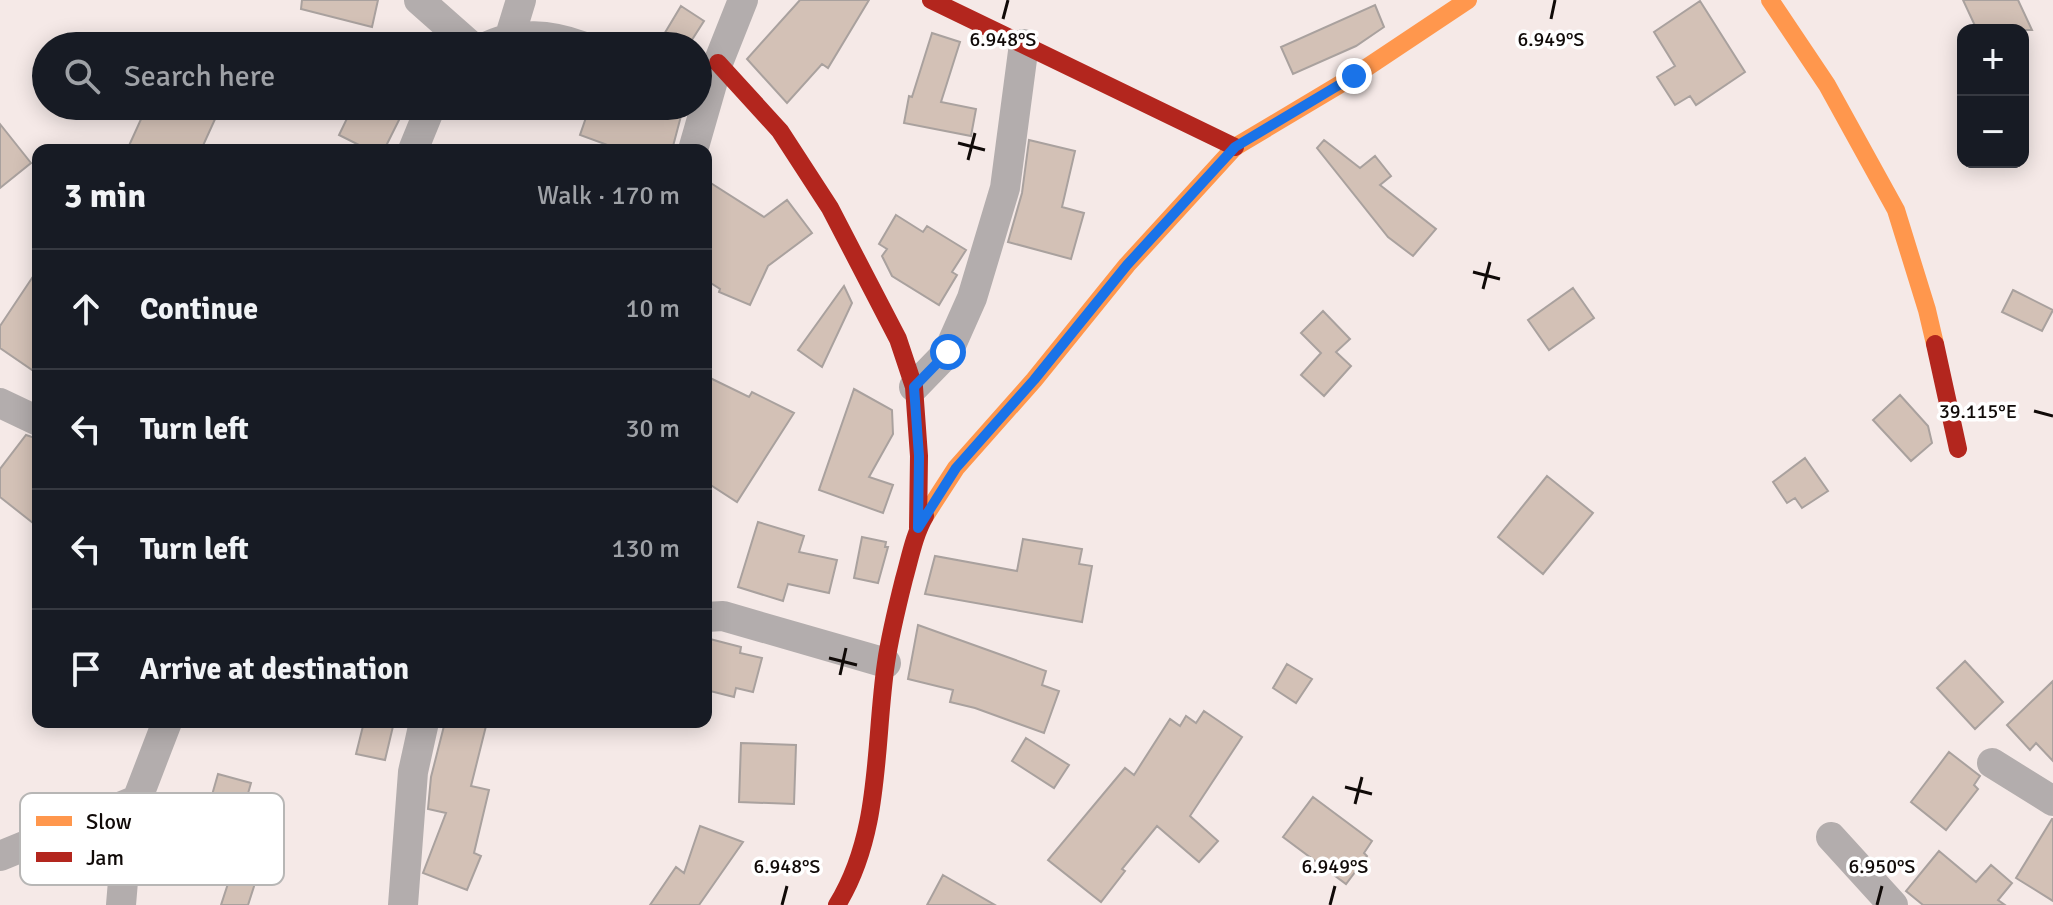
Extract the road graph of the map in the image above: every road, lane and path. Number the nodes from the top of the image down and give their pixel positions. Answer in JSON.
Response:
{"nodes":[{"id":1,"x":419,"y":0,"type":"edge"},
{"id":2,"x":521,"y":0,"type":"edge"},
{"id":3,"x":743,"y":0,"type":"edge"},
{"id":4,"x":931,"y":0,"type":"edge"},
{"id":5,"x":1468,"y":0,"type":"edge"},
{"id":6,"x":1770,"y":0,"type":"edge"},
{"id":7,"x":455,"y":32,"type":"edge"},
{"id":8,"x":504,"y":32,"type":"edge"},
{"id":9,"x":1024,"y":44,"type":"junction"},
{"id":10,"x":718,"y":63,"type":"junction"},
{"id":11,"x":712,"y":76,"type":"edge"},
{"id":12,"x":425,"y":120,"type":"edge"},
{"id":13,"x":699,"y":120,"type":"edge"},
{"id":14,"x":415,"y":144,"type":"edge"},
{"id":15,"x":694,"y":144,"type":"edge"},
{"id":16,"x":1235,"y":147,"type":"junction"},
{"id":17,"x":914,"y":387,"type":"junction"},
{"id":18,"x":0,"y":403,"type":"edge"},
{"id":19,"x":32,"y":418,"type":"edge"},
{"id":20,"x":1958,"y":449,"type":"dead end"},
{"id":21,"x":918,"y":528,"type":"junction"},
{"id":22,"x":712,"y":617,"type":"edge"},
{"id":23,"x":886,"y":663,"type":"junction"},
{"id":24,"x":165,"y":728,"type":"edge"},
{"id":25,"x":423,"y":728,"type":"edge"},
{"id":26,"x":1992,"y":763,"type":"dead end"},
{"id":27,"x":140,"y":793,"type":"edge"},
{"id":28,"x":2051,"y":795,"type":"edge"},
{"id":29,"x":1831,"y":837,"type":"dead end"},
{"id":30,"x":20,"y":848,"type":"edge"},
{"id":31,"x":0,"y":856,"type":"edge"},
{"id":32,"x":123,"y":885,"type":"edge"},
{"id":33,"x":121,"y":905,"type":"edge"},
{"id":34,"x":403,"y":905,"type":"edge"},
{"id":35,"x":837,"y":905,"type":"edge"},
{"id":36,"x":1893,"y":905,"type":"edge"}],
"edges":[{"from":1,"to":7,"type":"street"},
{"from":2,"to":8,"type":"street"},
{"from":3,"to":10,"type":"street"},
{"from":4,"to":9,"type":"street"},
{"from":5,"to":16,"type":"street"},
{"from":6,"to":20,"type":"street"},
{"from":9,"to":16,"type":"street"},
{"from":9,"to":17,"type":"street"},
{"from":10,"to":11,"type":"street"},
{"from":10,"to":17,"type":"street"},
{"from":12,"to":14,"type":"street"},
{"from":13,"to":15,"type":"street"},
{"from":16,"to":21,"type":"street"},
{"from":17,"to":21,"type":"street"},
{"from":18,"to":19,"type":"street"},
{"from":21,"to":23,"type":"street"},
{"from":22,"to":23,"type":"street"},
{"from":23,"to":35,"type":"street"},
{"from":24,"to":27,"type":"street"},
{"from":25,"to":34,"type":"street"},
{"from":26,"to":28,"type":"street"},
{"from":29,"to":36,"type":"street"},
{"from":30,"to":31,"type":"street"},
{"from":32,"to":33,"type":"street"}]}
